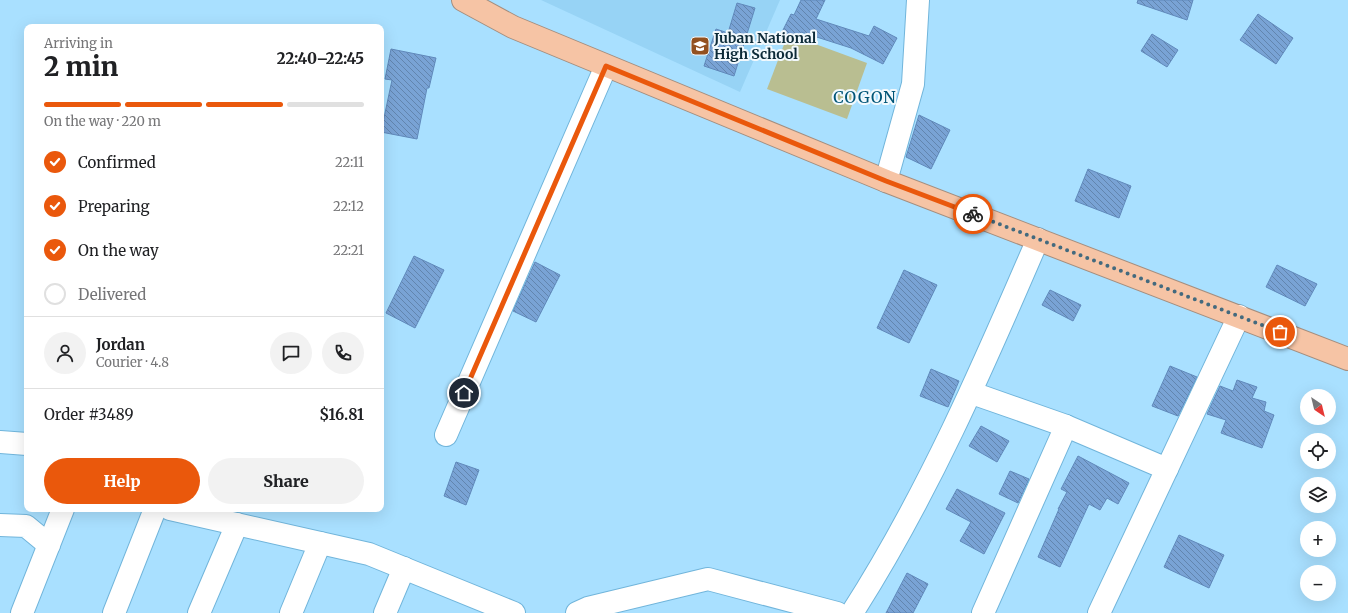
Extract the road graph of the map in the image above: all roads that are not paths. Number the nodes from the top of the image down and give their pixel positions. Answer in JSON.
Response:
{"nodes":[{"id":1,"x":463,"y":0,"type":"edge"},
{"id":2,"x":918,"y":0,"type":"edge"},
{"id":3,"x":606,"y":66,"type":"junction"},
{"id":4,"x":886,"y":181,"type":"junction"},
{"id":5,"x":1038,"y":239,"type":"junction"},
{"id":6,"x":1239,"y":316,"type":"junction"},
{"id":7,"x":1348,"y":359,"type":"edge"},
{"id":8,"x":972,"y":393,"type":"junction"},
{"id":9,"x":1066,"y":426,"type":"junction"},
{"id":10,"x":446,"y":435,"type":"dead end"},
{"id":11,"x":0,"y":442,"type":"edge"},
{"id":12,"x":24,"y":444,"type":"edge"},
{"id":13,"x":1167,"y":469,"type":"junction"},
{"id":14,"x":62,"y":512,"type":"edge"},
{"id":15,"x":154,"y":512,"type":"edge"},
{"id":16,"x":183,"y":512,"type":"edge"},
{"id":17,"x":236,"y":524,"type":"junction"},
{"id":18,"x":0,"y":525,"type":"edge"},
{"id":19,"x":320,"y":543,"type":"junction"},
{"id":20,"x":49,"y":545,"type":"junction"},
{"id":21,"x":404,"y":568,"type":"junction"},
{"id":22,"x":22,"y":613,"type":"edge"},
{"id":23,"x":114,"y":613,"type":"edge"},
{"id":24,"x":199,"y":613,"type":"edge"},
{"id":25,"x":290,"y":613,"type":"edge"},
{"id":26,"x":385,"y":613,"type":"edge"},
{"id":27,"x":514,"y":613,"type":"edge"},
{"id":28,"x":577,"y":613,"type":"edge"},
{"id":29,"x":837,"y":613,"type":"edge"},
{"id":30,"x":852,"y":613,"type":"edge"},
{"id":31,"x":983,"y":613,"type":"edge"},
{"id":32,"x":1099,"y":613,"type":"edge"}],
"edges":[{"from":1,"to":3,"type":"highway"},
{"from":2,"to":4,"type":"street"},
{"from":3,"to":4,"type":"highway"},
{"from":3,"to":10,"type":"street"},
{"from":4,"to":5,"type":"highway"},
{"from":5,"to":6,"type":"highway"},
{"from":5,"to":8,"type":"street"},
{"from":6,"to":7,"type":"highway"},
{"from":6,"to":13,"type":"street"},
{"from":8,"to":9,"type":"street"},
{"from":8,"to":30,"type":"street"},
{"from":9,"to":13,"type":"street"},
{"from":9,"to":31,"type":"street"},
{"from":11,"to":12,"type":"street"},
{"from":13,"to":32,"type":"street"},
{"from":14,"to":20,"type":"street"},
{"from":15,"to":23,"type":"street"},
{"from":16,"to":17,"type":"street"},
{"from":17,"to":19,"type":"street"},
{"from":17,"to":24,"type":"street"},
{"from":18,"to":20,"type":"street"},
{"from":19,"to":21,"type":"street"},
{"from":19,"to":25,"type":"street"},
{"from":20,"to":22,"type":"street"},
{"from":21,"to":26,"type":"street"},
{"from":21,"to":27,"type":"street"},
{"from":28,"to":29,"type":"street"}]}
